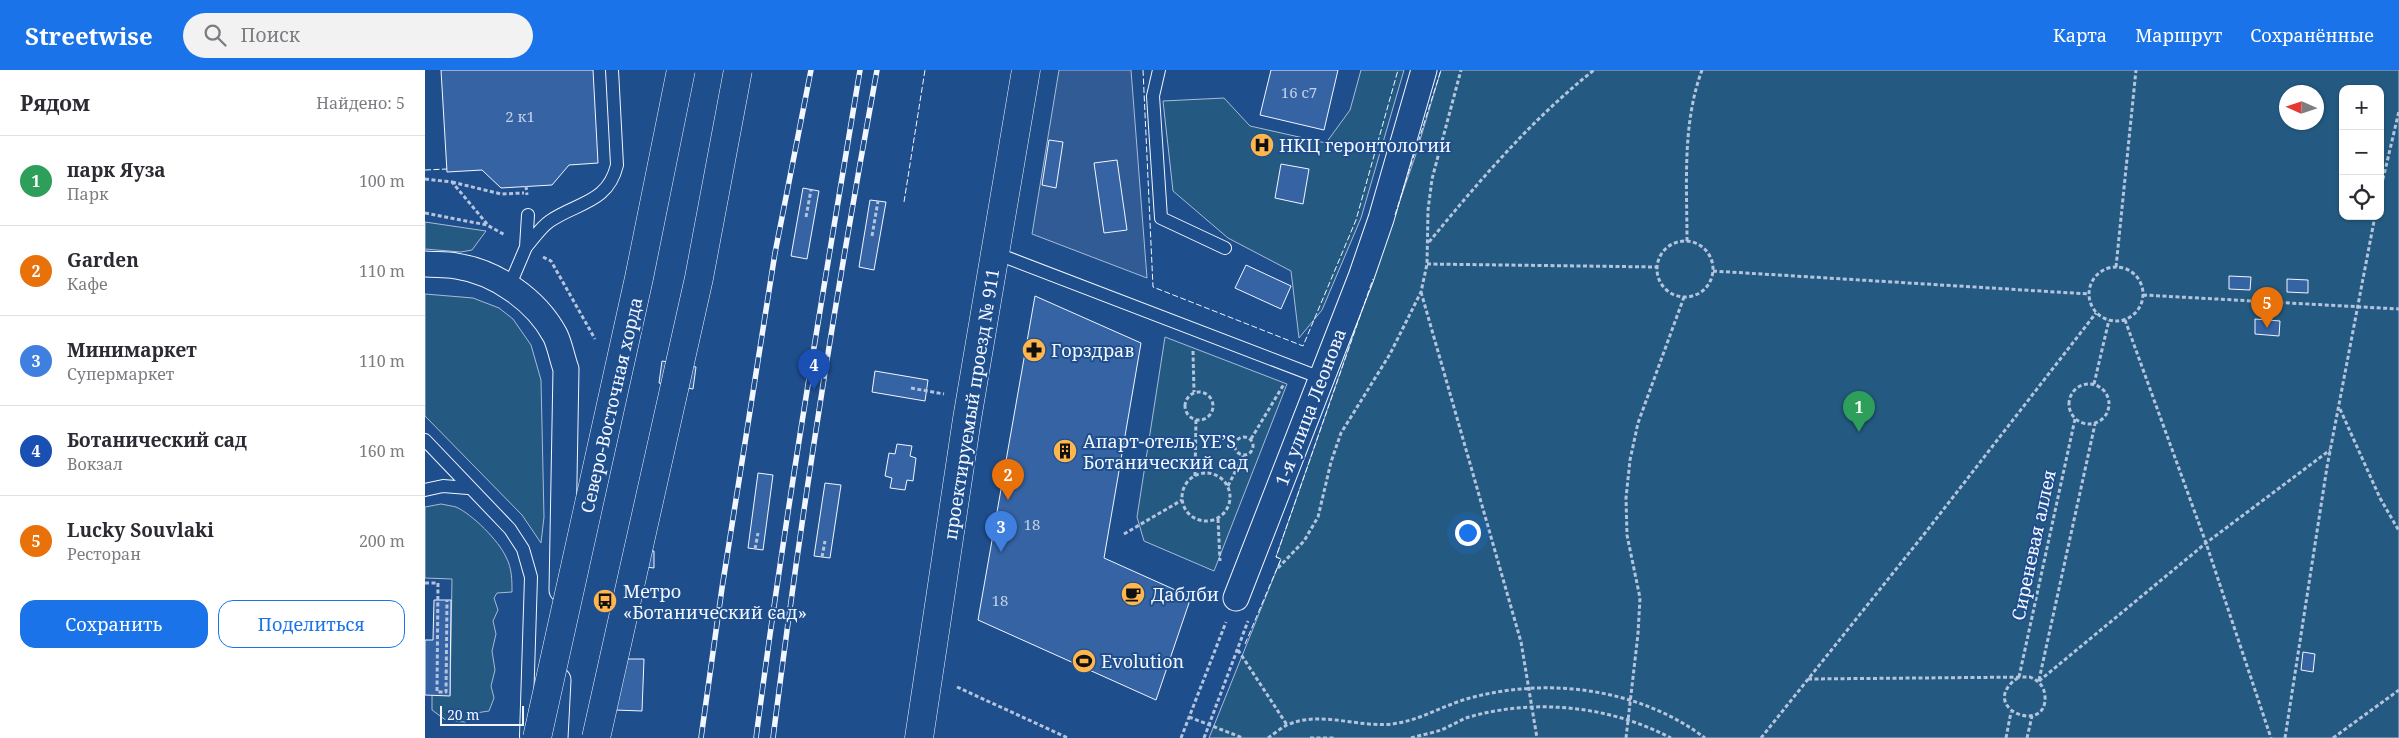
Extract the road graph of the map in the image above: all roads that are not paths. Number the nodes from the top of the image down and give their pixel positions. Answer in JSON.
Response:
{"nodes":[{"id":1,"x":611,"y":70,"type":"edge"},
{"id":2,"x":681,"y":70,"type":"edge"},
{"id":3,"x":738,"y":70,"type":"edge"},
{"id":4,"x":1026,"y":70,"type":"edge"},
{"id":5,"x":1159,"y":70,"type":"edge"},
{"id":6,"x":1424,"y":70,"type":"edge"},
{"id":7,"x":528,"y":215,"type":"dead end"},
{"id":8,"x":526,"y":247,"type":"junction"},
{"id":9,"x":1225,"y":248,"type":"dead end"},
{"id":10,"x":995,"y":253,"type":"junction"},
{"id":11,"x":425,"y":259,"type":"edge"},
{"id":12,"x":425,"y":264,"type":"edge"},
{"id":13,"x":457,"y":266,"type":"junction"},
{"id":14,"x":509,"y":287,"type":"junction"},
{"id":15,"x":1321,"y":378,"type":"junction"},
{"id":16,"x":425,"y":440,"type":"edge"},
{"id":17,"x":469,"y":488,"type":"junction"},
{"id":18,"x":425,"y":490,"type":"edge"},
{"id":19,"x":1242,"y":608,"type":"road end"},
{"id":20,"x":526,"y":738,"type":"edge"},
{"id":21,"x":537,"y":738,"type":"edge"},
{"id":22,"x":555,"y":738,"type":"edge"},
{"id":23,"x":596,"y":738,"type":"edge"},
{"id":24,"x":919,"y":738,"type":"edge"}],
"edges":[{"from":1,"to":8,"type":"lane"},
{"from":2,"to":21,"type":"main road","name":"Северо-Восточная хорда","bridge":true},
{"from":3,"to":23,"type":"main road","bridge":true},
{"from":4,"to":10,"type":"main road","name":"проектируемый проезд № 911"},
{"from":5,"to":9,"type":"lane"},
{"from":6,"to":15,"type":"street","name":"1-я улица Леонова"},
{"from":7,"to":8,"type":"lane"},
{"from":8,"to":14,"type":"lane"},
{"from":10,"to":15,"type":"lane"},
{"from":10,"to":24,"type":"main road","name":"проектируемый проезд № 911"},
{"from":11,"to":13,"type":"street"},
{"from":12,"to":13,"type":"street"},
{"from":13,"to":14,"type":"street"},
{"from":14,"to":22,"type":"street"},
{"from":15,"to":19,"type":"street","name":"1-я улица Леонова"},
{"from":16,"to":17,"type":"lane"},
{"from":17,"to":18,"type":"lane"},
{"from":17,"to":20,"type":"lane"}]}
